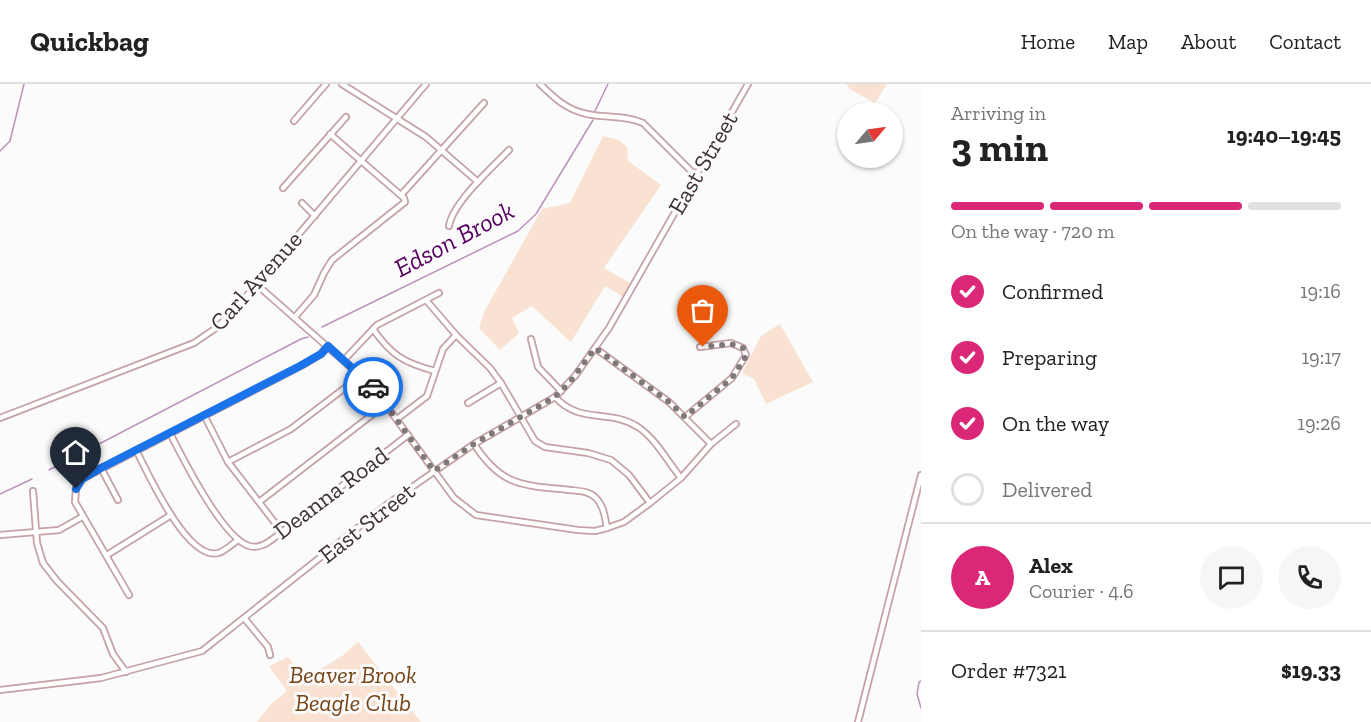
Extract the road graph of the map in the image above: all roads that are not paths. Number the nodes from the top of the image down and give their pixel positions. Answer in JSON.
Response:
{"nodes":[{"id":1,"x":326,"y":84,"type":"edge"},
{"id":2,"x":342,"y":84,"type":"edge"},
{"id":3,"x":426,"y":84,"type":"edge"},
{"id":4,"x":540,"y":84,"type":"edge"},
{"id":5,"x":748,"y":84,"type":"edge"},
{"id":6,"x":484,"y":103,"type":"dead end"},
{"id":7,"x":346,"y":117,"type":"dead end"},
{"id":8,"x":398,"y":120,"type":"junction"},
{"id":9,"x":294,"y":121,"type":"dead end"},
{"id":10,"x":330,"y":134,"type":"junction"},
{"id":11,"x":442,"y":150,"type":"junction"},
{"id":12,"x":509,"y":150,"type":"dead end"},
{"id":13,"x":362,"y":161,"type":"junction"},
{"id":14,"x":696,"y":176,"type":"junction"},
{"id":15,"x":478,"y":182,"type":"junction"},
{"id":16,"x":283,"y":188,"type":"dead end"},
{"id":17,"x":402,"y":195,"type":"junction"},
{"id":18,"x":302,"y":203,"type":"dead end"},
{"id":19,"x":315,"y":216,"type":"junction"},
{"id":20,"x":449,"y":226,"type":"dead end"},
{"id":21,"x":256,"y":284,"type":"junction"},
{"id":22,"x":440,"y":293,"type":"dead end"},
{"id":23,"x":426,"y":300,"type":"junction"},
{"id":24,"x":295,"y":318,"type":"junction"},
{"id":25,"x":373,"y":329,"type":"junction"},
{"id":26,"x":456,"y":335,"type":"junction"},
{"id":27,"x":531,"y":339,"type":"dead end"},
{"id":28,"x":328,"y":346,"type":"junction"},
{"id":29,"x":700,"y":347,"type":"dead end"},
{"id":30,"x":595,"y":348,"type":"junction"},
{"id":31,"x":344,"y":360,"type":"junction"},
{"id":32,"x":435,"y":371,"type":"junction"},
{"id":33,"x":358,"y":373,"type":"junction"},
{"id":34,"x":501,"y":383,"type":"junction"},
{"id":35,"x":561,"y":391,"type":"junction"},
{"id":36,"x":555,"y":397,"type":"junction"},
{"id":37,"x":468,"y":402,"type":"dead end"},
{"id":38,"x":386,"y":404,"type":"junction"},
{"id":39,"x":204,"y":415,"type":"junction"},
{"id":40,"x":520,"y":417,"type":"junction"},
{"id":41,"x":685,"y":417,"type":"junction"},
{"id":42,"x":0,"y":418,"type":"edge"},
{"id":43,"x":397,"y":419,"type":"junction"},
{"id":44,"x":736,"y":424,"type":"dead end"},
{"id":45,"x":170,"y":433,"type":"junction"},
{"id":46,"x":408,"y":435,"type":"junction"},
{"id":47,"x":474,"y":444,"type":"junction"},
{"id":48,"x":711,"y":444,"type":"junction"},
{"id":49,"x":136,"y":450,"type":"junction"},
{"id":50,"x":228,"y":462,"type":"junction"},
{"id":51,"x":101,"y":468,"type":"junction"},
{"id":52,"x":434,"y":471,"type":"junction"},
{"id":53,"x":921,"y":475,"type":"edge"},
{"id":54,"x":681,"y":478,"type":"junction"},
{"id":55,"x":33,"y":492,"type":"dead end"},
{"id":56,"x":118,"y":500,"type":"dead end"},
{"id":57,"x":259,"y":502,"type":"junction"},
{"id":58,"x":650,"y":503,"type":"junction"},
{"id":59,"x":171,"y":515,"type":"junction"},
{"id":60,"x":82,"y":517,"type":"junction"},
{"id":61,"x":607,"y":528,"type":"junction"},
{"id":62,"x":36,"y":532,"type":"junction"},
{"id":63,"x":282,"y":532,"type":"junction"},
{"id":64,"x":0,"y":535,"type":"edge"},
{"id":65,"x":238,"y":540,"type":"junction"},
{"id":66,"x":107,"y":555,"type":"junction"},
{"id":67,"x":129,"y":595,"type":"dead end"},
{"id":68,"x":245,"y":618,"type":"junction"},
{"id":69,"x":270,"y":655,"type":"dead end"},
{"id":70,"x":126,"y":672,"type":"junction"},
{"id":71,"x":0,"y":690,"type":"edge"},
{"id":72,"x":858,"y":722,"type":"edge"}],
"edges":[{"from":1,"to":9,"type":"street"},
{"from":2,"to":8,"type":"street"},
{"from":3,"to":8,"type":"street","name":"Carl Avenue"},
{"from":4,"to":14,"type":"street"},
{"from":5,"to":14,"type":"street","name":"East Street"},
{"from":6,"to":11,"type":"street"},
{"from":7,"to":10,"type":"street"},
{"from":8,"to":11,"type":"street"},
{"from":8,"to":13,"type":"street","name":"Carl Avenue"},
{"from":10,"to":13,"type":"street"},
{"from":10,"to":16,"type":"street"},
{"from":11,"to":15,"type":"street"},
{"from":11,"to":17,"type":"street"},
{"from":12,"to":15,"type":"street"},
{"from":13,"to":17,"type":"street"},
{"from":13,"to":19,"type":"street","name":"Carl Avenue"},
{"from":14,"to":30,"type":"street","name":"East Street"},
{"from":15,"to":20,"type":"street"},
{"from":17,"to":24,"type":"street"},
{"from":18,"to":19,"type":"street"},
{"from":19,"to":21,"type":"street","name":"Carl Avenue"},
{"from":21,"to":24,"type":"street"},
{"from":21,"to":42,"type":"street","name":"Carl Avenue"},
{"from":22,"to":23,"type":"street"},
{"from":23,"to":25,"type":"street"},
{"from":23,"to":26,"type":"street"},
{"from":24,"to":28,"type":"street"},
{"from":25,"to":31,"type":"street"},
{"from":25,"to":32,"type":"street"},
{"from":26,"to":32,"type":"street"},
{"from":26,"to":34,"type":"street"},
{"from":27,"to":35,"type":"street"},
{"from":28,"to":31,"type":"street"},
{"from":28,"to":39,"type":"street"},
{"from":29,"to":41,"type":"street"},
{"from":30,"to":35,"type":"street","name":"East Street"},
{"from":30,"to":41,"type":"street"},
{"from":31,"to":33,"type":"street"},
{"from":32,"to":43,"type":"street"},
{"from":33,"to":38,"type":"street"},
{"from":33,"to":50,"type":"street"},
{"from":34,"to":37,"type":"street"},
{"from":34,"to":40,"type":"street"},
{"from":35,"to":36,"type":"street","name":"East Street"},
{"from":36,"to":40,"type":"street","name":"East Street"},
{"from":36,"to":54,"type":"street"},
{"from":38,"to":43,"type":"street"},
{"from":38,"to":57,"type":"street"},
{"from":39,"to":45,"type":"street"},
{"from":39,"to":50,"type":"street"},
{"from":40,"to":47,"type":"street","name":"East Street"},
{"from":40,"to":58,"type":"street"},
{"from":41,"to":48,"type":"street"},
{"from":43,"to":46,"type":"street"},
{"from":44,"to":48,"type":"street"},
{"from":45,"to":49,"type":"street"},
{"from":45,"to":65,"type":"street","name":"Deanna Road"},
{"from":46,"to":52,"type":"street"},
{"from":46,"to":63,"type":"street","name":"Deanna Road"},
{"from":47,"to":52,"type":"street","name":"East Street"},
{"from":47,"to":61,"type":"street"},
{"from":48,"to":54,"type":"street"},
{"from":49,"to":51,"type":"street"},
{"from":49,"to":59,"type":"street"},
{"from":50,"to":57,"type":"street"},
{"from":51,"to":56,"type":"street"},
{"from":51,"to":60,"type":"street"},
{"from":52,"to":61,"type":"street"},
{"from":52,"to":68,"type":"street","name":"East Street"},
{"from":53,"to":72,"type":"street"},
{"from":54,"to":58,"type":"street"},
{"from":55,"to":62,"type":"street"},
{"from":57,"to":63,"type":"street"},
{"from":58,"to":61,"type":"street"},
{"from":59,"to":65,"type":"street"},
{"from":59,"to":66,"type":"street"},
{"from":60,"to":62,"type":"street"},
{"from":60,"to":66,"type":"street"},
{"from":62,"to":64,"type":"street"},
{"from":62,"to":70,"type":"street"},
{"from":63,"to":65,"type":"street","name":"Deanna Road"},
{"from":66,"to":67,"type":"street"},
{"from":68,"to":69,"type":"street"},
{"from":68,"to":70,"type":"street","name":"East Street"},
{"from":70,"to":71,"type":"street","name":"East Street"}]}
